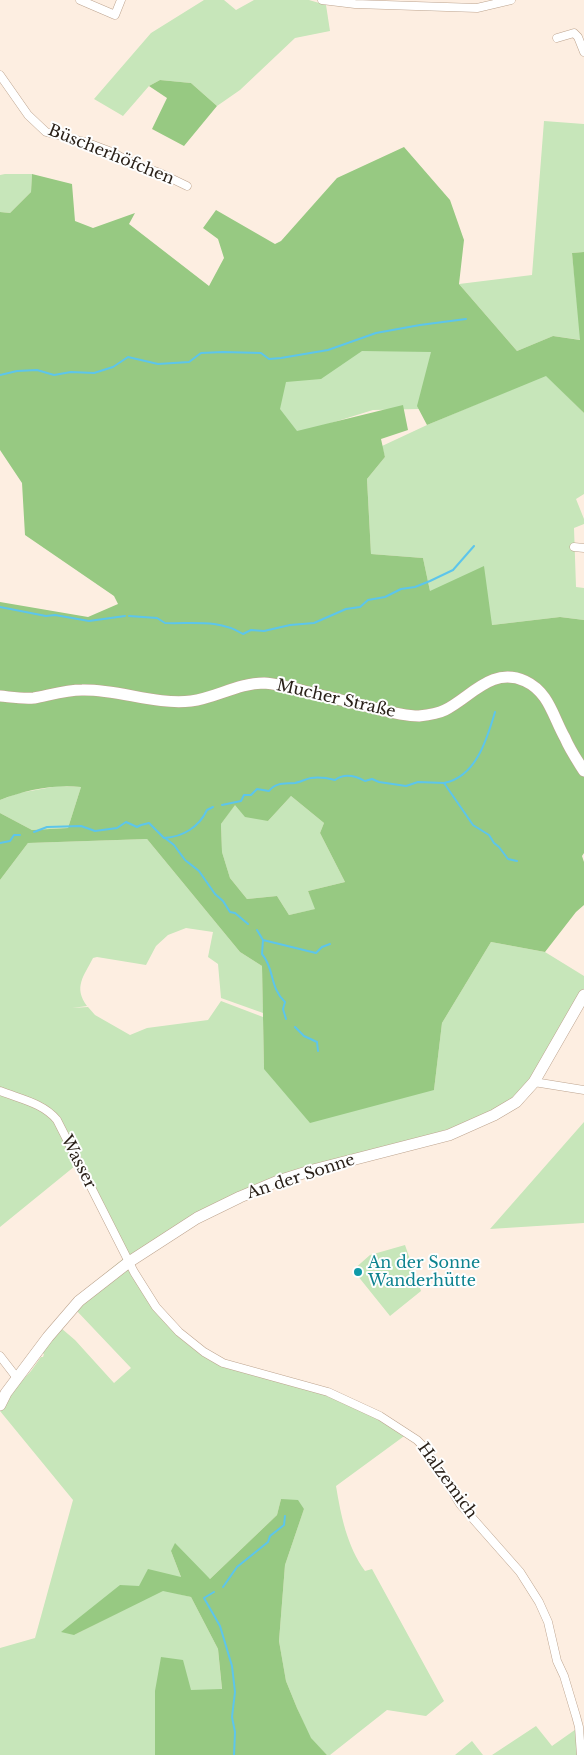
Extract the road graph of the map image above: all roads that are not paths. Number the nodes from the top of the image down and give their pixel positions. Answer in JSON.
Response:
{"nodes":[{"id":1,"x":80,"y":0,"type":"edge"},
{"id":2,"x":121,"y":0,"type":"edge"},
{"id":3,"x":322,"y":0,"type":"edge"},
{"id":4,"x":511,"y":0,"type":"edge"},
{"id":5,"x":557,"y":38,"type":"dead end"},
{"id":6,"x":584,"y":52,"type":"edge"},
{"id":7,"x":0,"y":75,"type":"edge"},
{"id":8,"x":187,"y":186,"type":"dead end"},
{"id":9,"x":574,"y":547,"type":"dead end"},
{"id":10,"x":584,"y":548,"type":"edge"},
{"id":11,"x":0,"y":696,"type":"edge"},
{"id":12,"x":584,"y":771,"type":"edge"},
{"id":13,"x":584,"y":995,"type":"edge"},
{"id":14,"x":534,"y":1082,"type":"junction"},
{"id":15,"x":584,"y":1090,"type":"edge"},
{"id":16,"x":0,"y":1091,"type":"edge"},
{"id":17,"x":129,"y":1262,"type":"junction"},
{"id":18,"x":0,"y":1356,"type":"edge"},
{"id":19,"x":17,"y":1378,"type":"junction"},
{"id":20,"x":0,"y":1405,"type":"edge"},
{"id":21,"x":581,"y":1755,"type":"edge"}],
"edges":[{"from":1,"to":2,"type":"street"},
{"from":3,"to":4,"type":"street"},
{"from":5,"to":6,"type":"street"},
{"from":7,"to":8,"type":"street","name":"Büscherhöfchen"},
{"from":9,"to":10,"type":"street"},
{"from":11,"to":12,"type":"street","name":"Mucher Straße"},
{"from":13,"to":14,"type":"street","name":"An der Sonne"},
{"from":14,"to":15,"type":"street"},
{"from":14,"to":17,"type":"street","name":"An der Sonne"},
{"from":16,"to":17,"type":"street","name":"Wasser"},
{"from":17,"to":19,"type":"street","name":"An der Sonne"},
{"from":17,"to":21,"type":"street","name":"Halzemich"},
{"from":18,"to":19,"type":"street"},
{"from":19,"to":20,"type":"street","name":"An der Sonne"}]}
